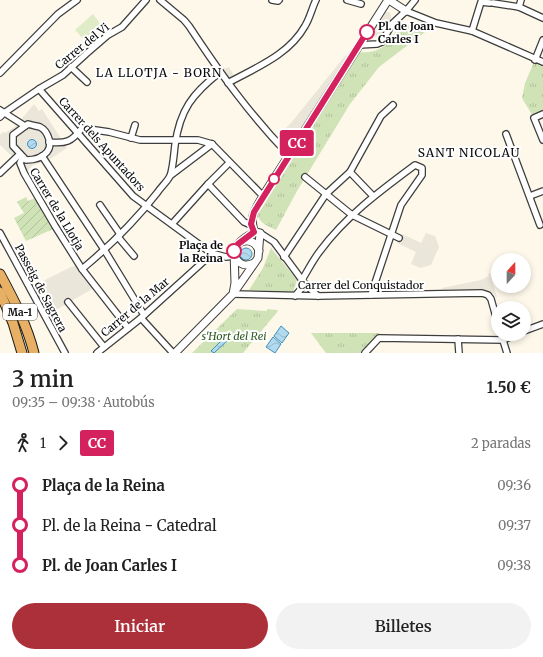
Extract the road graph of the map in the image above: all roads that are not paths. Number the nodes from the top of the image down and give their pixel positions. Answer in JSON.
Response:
{"nodes":[{"id":1,"x":77,"y":0,"type":"edge"},
{"id":2,"x":146,"y":0,"type":"edge"},
{"id":3,"x":160,"y":0,"type":"edge"},
{"id":4,"x":316,"y":0,"type":"edge"},
{"id":5,"x":347,"y":0,"type":"edge"},
{"id":6,"x":388,"y":0,"type":"edge"},
{"id":7,"x":414,"y":0,"type":"edge"},
{"id":8,"x":521,"y":0,"type":"edge"},
{"id":9,"x":361,"y":4,"type":"dead end"},
{"id":10,"x":519,"y":7,"type":"junction"},
{"id":11,"x":406,"y":11,"type":"junction"},
{"id":12,"x":543,"y":18,"type":"edge"},
{"id":13,"x":472,"y":31,"type":"junction"},
{"id":14,"x":543,"y":40,"type":"edge"},
{"id":15,"x":358,"y":45,"type":"junction"},
{"id":16,"x":535,"y":60,"type":"junction"},
{"id":17,"x":543,"y":62,"type":"edge"},
{"id":18,"x":71,"y":68,"type":"junction"},
{"id":19,"x":220,"y":72,"type":"junction"},
{"id":20,"x":0,"y":73,"type":"edge"},
{"id":21,"x":87,"y":82,"type":"dead end"},
{"id":22,"x":228,"y":83,"type":"junction"},
{"id":23,"x":39,"y":88,"type":"junction"},
{"id":24,"x":393,"y":105,"type":"dead end"},
{"id":25,"x":1,"y":114,"type":"edge"},
{"id":26,"x":543,"y":114,"type":"edge"},
{"id":27,"x":135,"y":125,"type":"dead end"},
{"id":28,"x":25,"y":126,"type":"junction"},
{"id":29,"x":78,"y":134,"type":"junction"},
{"id":30,"x":506,"y":134,"type":"dead end"},
{"id":31,"x":131,"y":138,"type":"junction"},
{"id":32,"x":176,"y":140,"type":"junction"},
{"id":33,"x":543,"y":140,"type":"edge"},
{"id":34,"x":49,"y":142,"type":"junction"},
{"id":35,"x":212,"y":144,"type":"junction"},
{"id":36,"x":289,"y":155,"type":"junction"},
{"id":37,"x":22,"y":156,"type":"junction"},
{"id":38,"x":42,"y":156,"type":"junction"},
{"id":39,"x":229,"y":163,"type":"junction"},
{"id":40,"x":350,"y":172,"type":"junction"},
{"id":41,"x":0,"y":173,"type":"edge"},
{"id":42,"x":170,"y":175,"type":"junction"},
{"id":43,"x":305,"y":177,"type":"dead end"},
{"id":44,"x":208,"y":184,"type":"junction"},
{"id":45,"x":543,"y":190,"type":"edge"},
{"id":46,"x":326,"y":194,"type":"junction"},
{"id":47,"x":263,"y":196,"type":"junction"},
{"id":48,"x":373,"y":196,"type":"junction"},
{"id":49,"x":530,"y":196,"type":"junction"},
{"id":50,"x":100,"y":205,"type":"dead end"},
{"id":51,"x":147,"y":206,"type":"junction"},
{"id":52,"x":352,"y":215,"type":"junction"},
{"id":53,"x":172,"y":224,"type":"junction"},
{"id":54,"x":540,"y":225,"type":"dead end"},
{"id":55,"x":255,"y":230,"type":"junction"},
{"id":56,"x":0,"y":233,"type":"edge"},
{"id":57,"x":391,"y":234,"type":"junction"},
{"id":58,"x":119,"y":236,"type":"junction"},
{"id":59,"x":399,"y":238,"type":"dead end"},
{"id":60,"x":241,"y":242,"type":"junction"},
{"id":61,"x":105,"y":250,"type":"junction"},
{"id":62,"x":259,"y":251,"type":"junction"},
{"id":63,"x":134,"y":256,"type":"dead end"},
{"id":64,"x":234,"y":256,"type":"junction"},
{"id":65,"x":284,"y":257,"type":"junction"},
{"id":66,"x":204,"y":261,"type":"tunnel mouth"},
{"id":67,"x":254,"y":264,"type":"junction"},
{"id":68,"x":82,"y":269,"type":"junction"},
{"id":69,"x":0,"y":274,"type":"edge"},
{"id":70,"x":304,"y":282,"type":"junction"},
{"id":71,"x":0,"y":292,"type":"edge"},
{"id":72,"x":233,"y":294,"type":"junction"},
{"id":73,"x":371,"y":295,"type":"junction"},
{"id":74,"x":295,"y":296,"type":"junction"},
{"id":75,"x":318,"y":296,"type":"junction"},
{"id":76,"x":492,"y":301,"type":"edge"},
{"id":77,"x":68,"y":302,"type":"dead end"},
{"id":78,"x":143,"y":316,"type":"junction"},
{"id":79,"x":543,"y":324,"type":"edge"},
{"id":80,"x":128,"y":328,"type":"junction"},
{"id":81,"x":531,"y":328,"type":"edge"},
{"id":82,"x":491,"y":337,"type":"edge"},
{"id":83,"x":458,"y":338,"type":"junction"},
{"id":84,"x":503,"y":341,"type":"edge"},
{"id":85,"x":104,"y":347,"type":"junction"},
{"id":86,"x":22,"y":353,"type":"edge"},
{"id":87,"x":34,"y":353,"type":"edge"},
{"id":88,"x":65,"y":353,"type":"edge"},
{"id":89,"x":97,"y":353,"type":"edge"},
{"id":90,"x":174,"y":353,"type":"edge"},
{"id":91,"x":364,"y":353,"type":"edge"},
{"id":92,"x":459,"y":353,"type":"edge"},
{"id":93,"x":507,"y":353,"type":"edge"}],
"edges":[{"from":1,"to":20,"type":"street"},
{"from":2,"to":18,"type":"street","name":"Carrer del Vi"},
{"from":3,"to":19,"type":"street"},
{"from":4,"to":22,"type":"street"},
{"from":5,"to":9,"type":"street"},
{"from":6,"to":11,"type":"street"},
{"from":6,"to":15,"type":"street"},
{"from":7,"to":11,"type":"street"},
{"from":8,"to":10,"type":"street"},
{"from":10,"to":12,"type":"street"},
{"from":10,"to":13,"type":"street"},
{"from":11,"to":13,"type":"street"},
{"from":11,"to":15,"type":"street"},
{"from":13,"to":16,"type":"street"},
{"from":14,"to":16,"type":"street"},
{"from":15,"to":36,"type":"street"},
{"from":16,"to":17,"type":"street"},
{"from":18,"to":21,"type":"street"},
{"from":18,"to":23,"type":"street","name":"Carrer del Vi"},
{"from":19,"to":22,"type":"street"},
{"from":19,"to":32,"type":"street"},
{"from":22,"to":36,"type":"street"},
{"from":23,"to":25,"type":"street","name":"Carrer del Vi"},
{"from":23,"to":29,"type":"street","name":"Carrer dels Apuntadors"},
{"from":24,"to":40,"type":"street"},
{"from":25,"to":28,"type":"street"},
{"from":26,"to":33,"type":"street"},
{"from":27,"to":31,"type":"street"},
{"from":28,"to":34,"type":"street"},
{"from":28,"to":37,"type":"street"},
{"from":29,"to":31,"type":"street"},
{"from":29,"to":34,"type":"street"},
{"from":29,"to":51,"type":"street","name":"Carrer dels Apuntadors"},
{"from":30,"to":49,"type":"street"},
{"from":31,"to":32,"type":"street"},
{"from":32,"to":35,"type":"street"},
{"from":32,"to":42,"type":"street"},
{"from":34,"to":38,"type":"street"},
{"from":35,"to":39,"type":"street"},
{"from":35,"to":42,"type":"street"},
{"from":36,"to":47,"type":"street"},
{"from":37,"to":38,"type":"street"},
{"from":37,"to":41,"type":"street"},
{"from":37,"to":68,"type":"street","name":"Carrer de la Llotja"},
{"from":38,"to":61,"type":"street"},
{"from":39,"to":44,"type":"street"},
{"from":39,"to":47,"type":"street"},
{"from":40,"to":46,"type":"street"},
{"from":40,"to":48,"type":"street"},
{"from":42,"to":51,"type":"street"},
{"from":43,"to":46,"type":"street"},
{"from":44,"to":53,"type":"street"},
{"from":44,"to":55,"type":"street"},
{"from":45,"to":49,"type":"street"},
{"from":46,"to":52,"type":"street"},
{"from":46,"to":65,"type":"street"},
{"from":47,"to":55,"type":"street"},
{"from":48,"to":52,"type":"street"},
{"from":48,"to":57,"type":"street"},
{"from":49,"to":54,"type":"street"},
{"from":50,"to":58,"type":"street"},
{"from":51,"to":53,"type":"street","name":"Carrer dels Apuntadors"},
{"from":51,"to":58,"type":"street"},
{"from":52,"to":57,"type":"street"},
{"from":52,"to":70,"type":"street"},
{"from":53,"to":64,"type":"street","name":"Carrer dels Apuntadors"},
{"from":55,"to":60,"type":"street"},
{"from":55,"to":62,"type":"street"},
{"from":55,"to":65,"type":"street"},
{"from":56,"to":88,"type":"street","name":"Passeig de Sagrera"},
{"from":57,"to":59,"type":"street"},
{"from":57,"to":73,"type":"street"},
{"from":58,"to":61,"type":"street"},
{"from":58,"to":63,"type":"street"},
{"from":60,"to":62,"type":"street"},
{"from":60,"to":64,"type":"street"},
{"from":61,"to":68,"type":"street"},
{"from":61,"to":78,"type":"street"},
{"from":62,"to":67,"type":"street"},
{"from":64,"to":67,"type":"street"},
{"from":64,"to":72,"type":"street"},
{"from":65,"to":70,"type":"street"},
{"from":66,"to":78,"type":"street","name":"Carrer de la Mar"},
{"from":67,"to":72,"type":"street"},
{"from":68,"to":80,"type":"street","name":"Carrer de la Llotja"},
{"from":69,"to":87,"type":"highway","number":"Ma-1"},
{"from":70,"to":74,"type":"street"},
{"from":70,"to":75,"type":"street"},
{"from":71,"to":86,"type":"highway","number":"Ma-1"},
{"from":72,"to":74,"type":"street","name":"Carrer del Conquistador"},
{"from":72,"to":90,"type":"street"},
{"from":73,"to":75,"type":"street","name":"Carrer del Conquistador"},
{"from":73,"to":76,"type":"street","name":"Carrer del Conquistador"},
{"from":74,"to":75,"type":"street","name":"Carrer del Conquistador"},
{"from":77,"to":85,"type":"street"},
{"from":78,"to":80,"type":"street","name":"Carrer de la Mar"},
{"from":78,"to":90,"type":"street"},
{"from":79,"to":81,"type":"street"},
{"from":80,"to":85,"type":"street","name":"Carrer de la Mar"},
{"from":82,"to":83,"type":"street"},
{"from":83,"to":91,"type":"street"},
{"from":83,"to":92,"type":"street"},
{"from":84,"to":93,"type":"street"},
{"from":85,"to":89,"type":"street","name":"Carrer de la Mar"}]}
